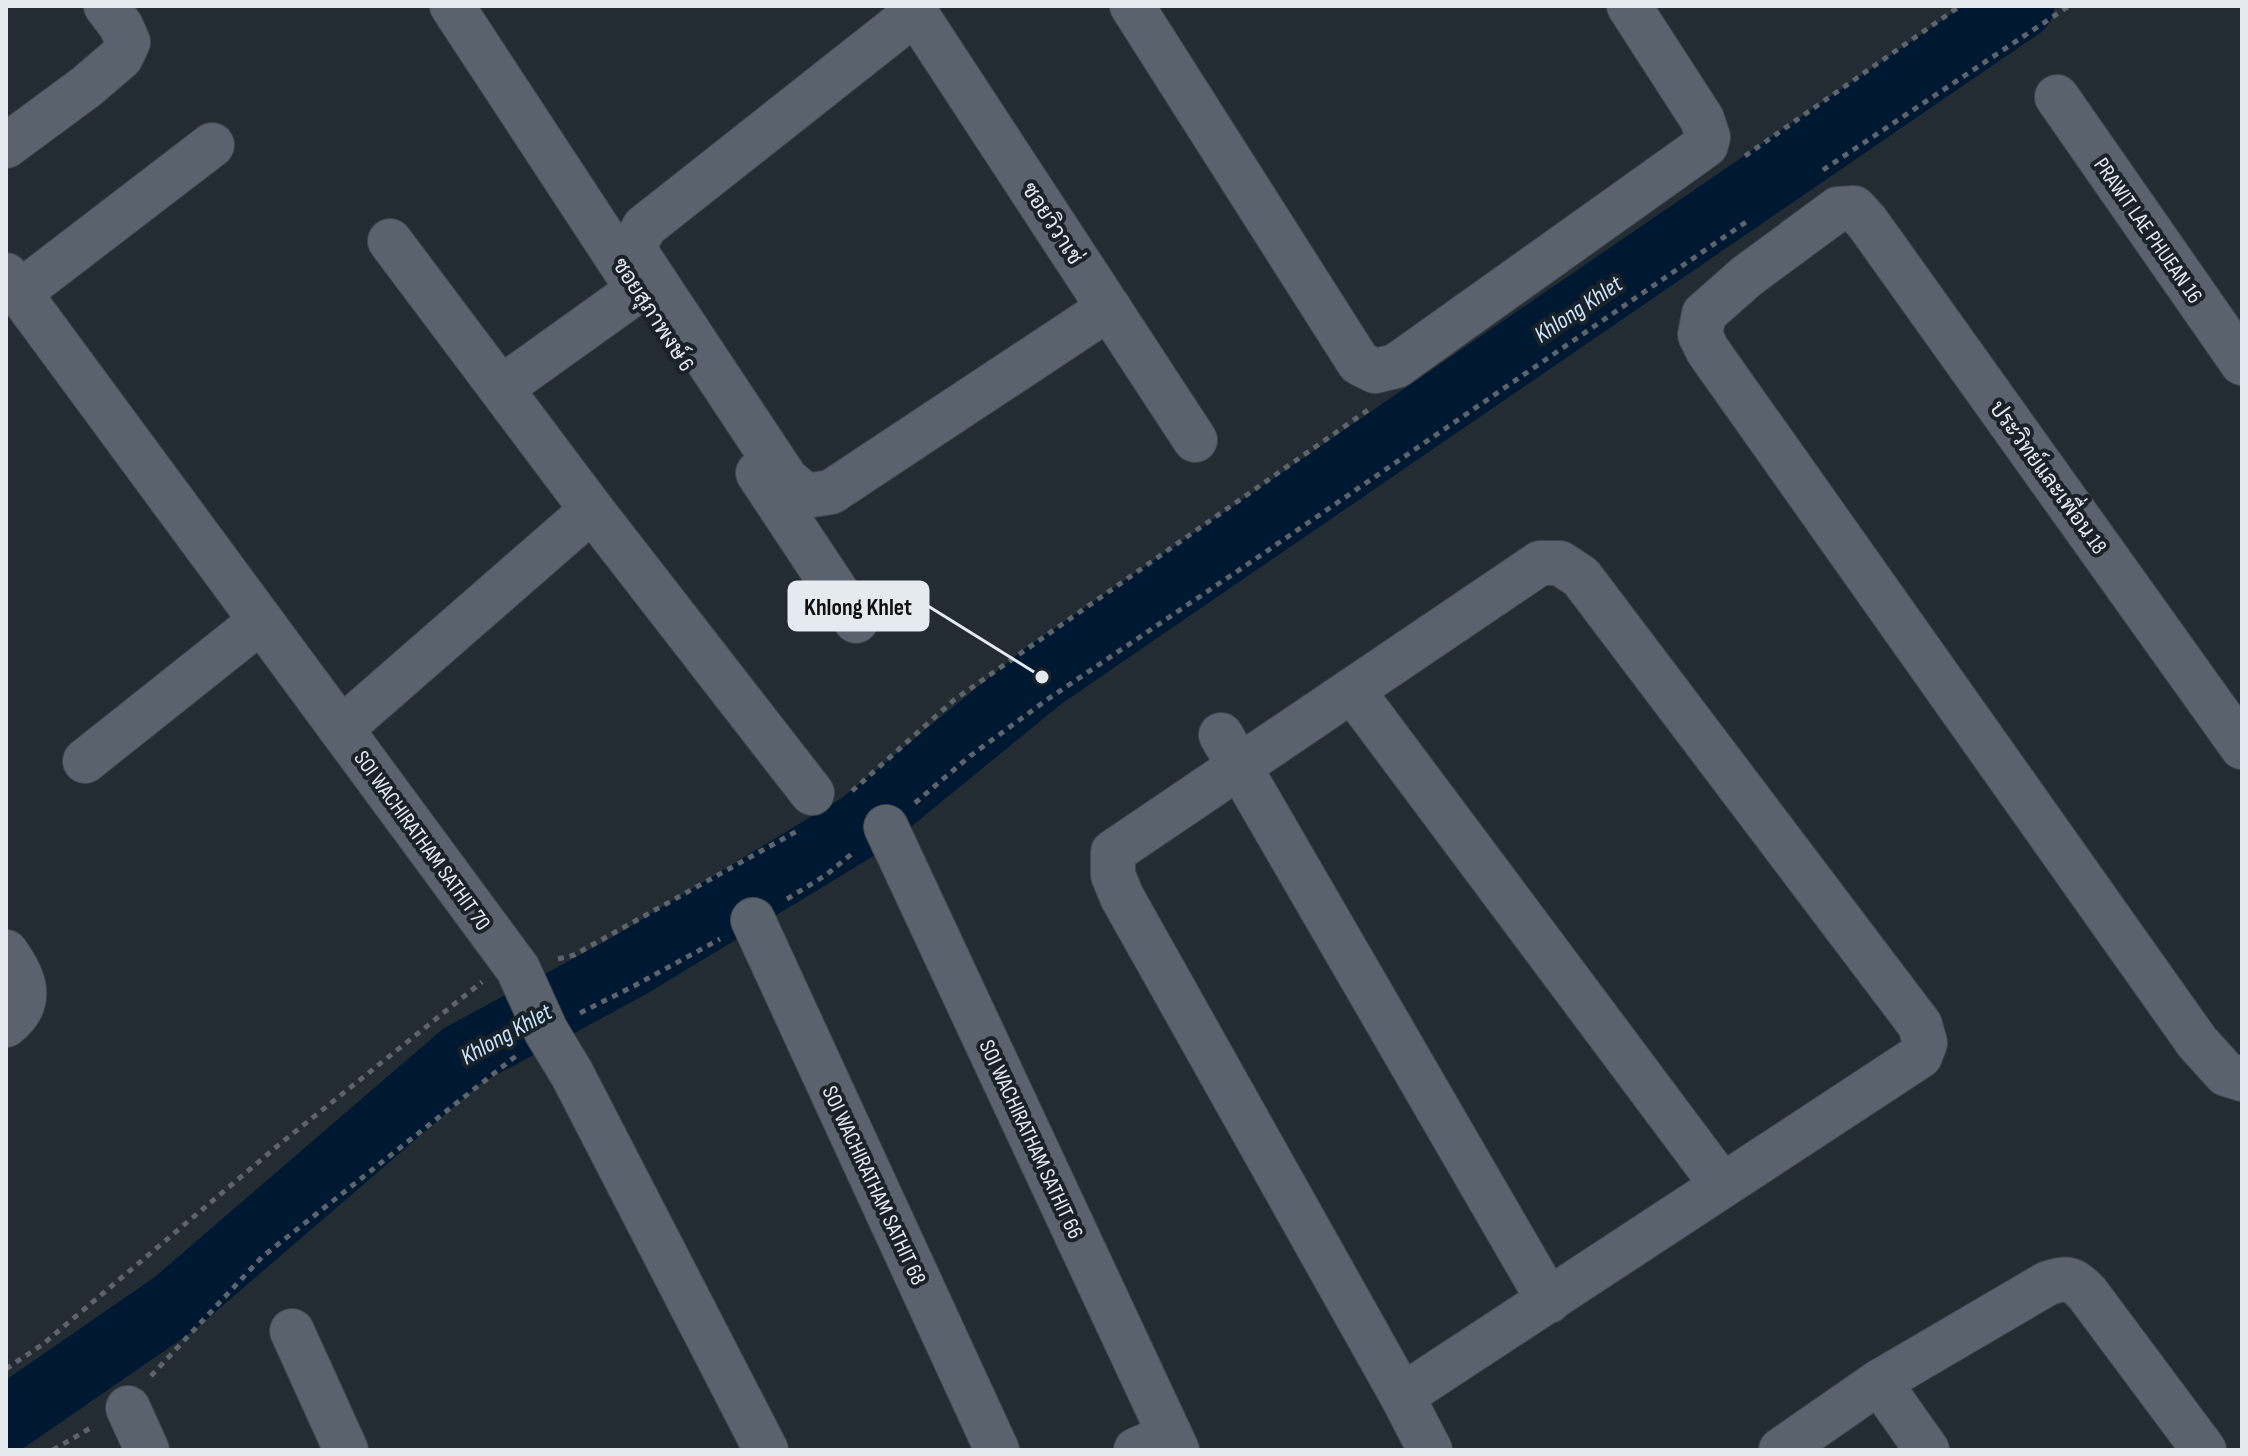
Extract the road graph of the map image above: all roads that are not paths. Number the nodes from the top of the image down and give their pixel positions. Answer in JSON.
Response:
{"nodes":[{"id":1,"x":106,"y":6,"type":"edge"},
{"id":2,"x":452,"y":6,"type":"edge"},
{"id":3,"x":1132,"y":6,"type":"edge"},
{"id":4,"x":1629,"y":6,"type":"edge"},
{"id":5,"x":913,"y":9,"type":"edge"},
{"id":6,"x":2057,"y":97,"type":"dead end"},
{"id":7,"x":212,"y":145,"type":"dead end"},
{"id":8,"x":6,"y":146,"type":"edge"},
{"id":9,"x":390,"y":241,"type":"dead end"},
{"id":10,"x":13,"y":284,"type":"edge"},
{"id":11,"x":638,"y":290,"type":"junction"},
{"id":12,"x":1109,"y":308,"type":"junction"},
{"id":13,"x":2242,"y":363,"type":"edge"},
{"id":14,"x":501,"y":388,"type":"junction"},
{"id":15,"x":1195,"y":440,"type":"dead end"},
{"id":16,"x":592,"y":510,"type":"junction"},
{"id":17,"x":261,"y":621,"type":"junction"},
{"id":18,"x":856,"y":621,"type":"dead end"},
{"id":19,"x":1352,"y":690,"type":"junction"},
{"id":20,"x":341,"y":729,"type":"junction"},
{"id":21,"x":2242,"y":747,"type":"edge"},
{"id":22,"x":1230,"y":751,"type":"junction"},
{"id":23,"x":85,"y":761,"type":"dead end"},
{"id":24,"x":820,"y":806,"type":"road end"},
{"id":25,"x":886,"y":827,"type":"road end"},
{"id":26,"x":753,"y":920,"type":"road end"},
{"id":27,"x":6,"y":952,"type":"edge"},
{"id":28,"x":6,"y":1025,"type":"edge"},
{"id":29,"x":2242,"y":1079,"type":"edge"},
{"id":30,"x":1722,"y":1185,"type":"junction"},
{"id":31,"x":1549,"y":1301,"type":"junction"},
{"id":32,"x":292,"y":1331,"type":"dead end"},
{"id":33,"x":1879,"y":1382,"type":"junction"},
{"id":34,"x":1402,"y":1396,"type":"junction"},
{"id":35,"x":128,"y":1408,"type":"road end"},
{"id":36,"x":1161,"y":1445,"type":"edge"},
{"id":37,"x":147,"y":1450,"type":"edge"},
{"id":38,"x":346,"y":1450,"type":"edge"},
{"id":39,"x":766,"y":1450,"type":"edge"},
{"id":40,"x":997,"y":1450,"type":"edge"},
{"id":41,"x":1430,"y":1450,"type":"edge"},
{"id":42,"x":1781,"y":1450,"type":"edge"},
{"id":43,"x":1927,"y":1450,"type":"edge"},
{"id":44,"x":2204,"y":1450,"type":"edge"}],
"edges":[{"from":1,"to":8,"type":"street"},
{"from":2,"to":11,"type":"street","name":"ซอยสุภาพงษ์ 6"},
{"from":3,"to":4,"type":"street"},
{"from":5,"to":12,"type":"street","name":"ซอยวิวาเช่"},
{"from":5,"to":12,"type":"street"},
{"from":6,"to":13,"type":"street","name":"PRAWIT LAE PHUEAN 16"},
{"from":7,"to":10,"type":"street"},
{"from":9,"to":14,"type":"street"},
{"from":10,"to":17,"type":"street","name":"SOI WACHIRATHAM SATHIT 70"},
{"from":11,"to":14,"type":"street"},
{"from":11,"to":18,"type":"street","name":"ซอยสุภาพงษ์ 6"},
{"from":12,"to":15,"type":"street","name":"ซอยวิวาเช่"},
{"from":14,"to":16,"type":"street"},
{"from":16,"to":20,"type":"street"},
{"from":16,"to":24,"type":"street"},
{"from":17,"to":20,"type":"street","name":"SOI WACHIRATHAM SATHIT 70"},
{"from":17,"to":23,"type":"street"},
{"from":19,"to":22,"type":"street"},
{"from":19,"to":30,"type":"street"},
{"from":19,"to":30,"type":"street"},
{"from":20,"to":39,"type":"street","name":"SOI WACHIRATHAM SATHIT 70"},
{"from":21,"to":29,"type":"street","name":"ประวิทย์และเพื่อน 18"},
{"from":22,"to":31,"type":"street"},
{"from":22,"to":34,"type":"street"},
{"from":25,"to":36,"type":"street","name":"SOI WACHIRATHAM SATHIT 66"},
{"from":26,"to":40,"type":"street","name":"SOI WACHIRATHAM SATHIT 68"},
{"from":27,"to":28,"type":"street"},
{"from":30,"to":31,"type":"street"},
{"from":31,"to":34,"type":"street"},
{"from":32,"to":38,"type":"street"},
{"from":33,"to":42,"type":"street"},
{"from":33,"to":43,"type":"street"},
{"from":33,"to":44,"type":"street"},
{"from":34,"to":41,"type":"street"},
{"from":35,"to":37,"type":"street"}]}
